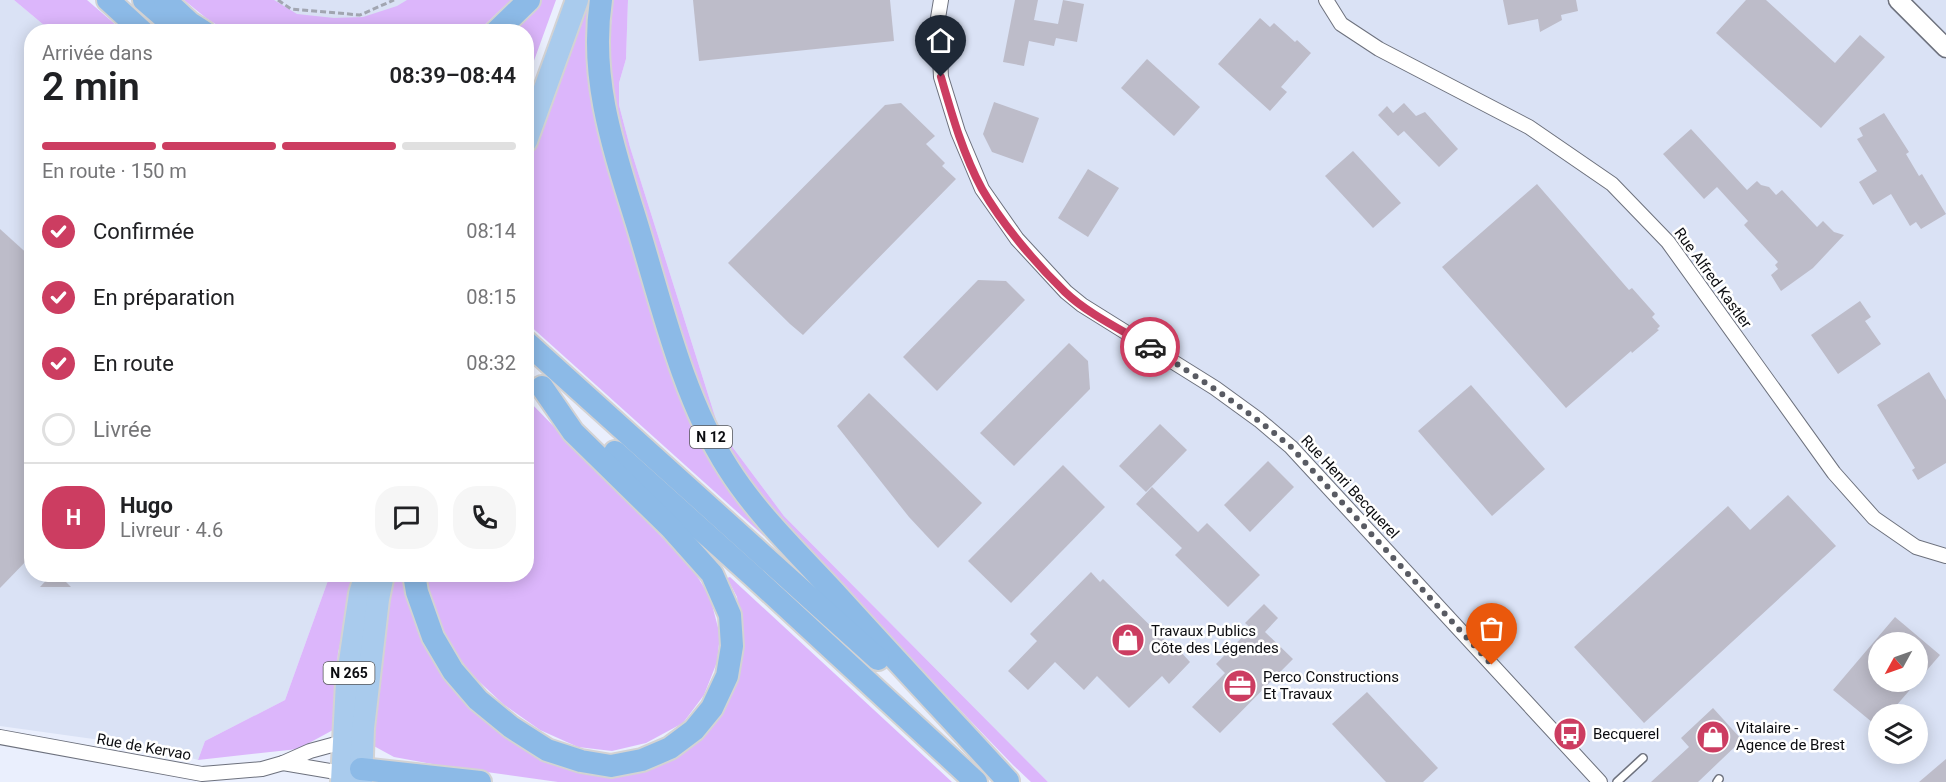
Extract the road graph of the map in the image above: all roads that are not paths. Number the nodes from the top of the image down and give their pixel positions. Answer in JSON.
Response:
{"nodes":[{"id":1,"x":108,"y":0,"type":"edge"},
{"id":2,"x":144,"y":0,"type":"edge"},
{"id":3,"x":165,"y":0,"type":"edge"},
{"id":4,"x":529,"y":0,"type":"edge"},
{"id":5,"x":565,"y":0,"type":"edge"},
{"id":6,"x":577,"y":0,"type":"edge"},
{"id":7,"x":601,"y":0,"type":"edge"},
{"id":8,"x":941,"y":0,"type":"edge"},
{"id":9,"x":1326,"y":0,"type":"edge"},
{"id":10,"x":1898,"y":0,"type":"edge"},
{"id":11,"x":134,"y":24,"type":"edge"},
{"id":12,"x":171,"y":24,"type":"edge"},
{"id":13,"x":192,"y":24,"type":"edge"},
{"id":14,"x":504,"y":24,"type":"edge"},
{"id":15,"x":1946,"y":48,"type":"edge"},
{"id":16,"x":534,"y":85,"type":"edge"},
{"id":17,"x":534,"y":119,"type":"edge"},
{"id":18,"x":534,"y":349,"type":"edge"},
{"id":19,"x":534,"y":380,"type":"edge"},
{"id":20,"x":1946,"y":556,"type":"edge"},
{"id":21,"x":364,"y":582,"type":"edge"},
{"id":22,"x":381,"y":582,"type":"edge"},
{"id":23,"x":415,"y":582,"type":"edge"},
{"id":24,"x":0,"y":737,"type":"edge"},
{"id":25,"x":343,"y":742,"type":"junction"},
{"id":26,"x":1643,"y":758,"type":"dead end"},
{"id":27,"x":283,"y":763,"type":"junction"},
{"id":28,"x":263,"y":775,"type":"edge"},
{"id":29,"x":351,"y":776,"type":"edge"},
{"id":30,"x":480,"y":782,"type":"edge"},
{"id":31,"x":976,"y":782,"type":"edge"},
{"id":32,"x":1009,"y":782,"type":"edge"},
{"id":33,"x":1600,"y":782,"type":"edge"},
{"id":34,"x":1617,"y":782,"type":"edge"}],
"edges":[{"from":1,"to":11,"type":"highway"},
{"from":2,"to":12,"type":"highway"},
{"from":3,"to":13,"type":"highway"},
{"from":4,"to":14,"type":"highway"},
{"from":5,"to":16,"type":"main road"},
{"from":6,"to":17,"type":"main road"},
{"from":7,"to":32,"type":"highway","number":"N 12"},
{"from":8,"to":33,"type":"street","name":"Rue Henri Becquerel"},
{"from":9,"to":20,"type":"street","name":"Rue Alfred Kastler"},
{"from":10,"to":15,"type":"street"},
{"from":18,"to":32,"type":"highway","number":"N 12"},
{"from":19,"to":23,"type":"highway"},
{"from":19,"to":31,"type":"highway"},
{"from":21,"to":25,"type":"main road","number":"N 265"},
{"from":22,"to":29,"type":"main road","number":"N 265"},
{"from":24,"to":28,"type":"street","name":"Rue de Kervao"},
{"from":25,"to":27,"type":"street","name":"Rue de Kervao"},
{"from":25,"to":29,"type":"main road","number":"N 265"},
{"from":26,"to":34,"type":"lane"},
{"from":27,"to":28,"type":"street","name":"Rue de Kervao"},
{"from":27,"to":29,"type":"street"},
{"from":29,"to":30,"type":"highway"}]}
